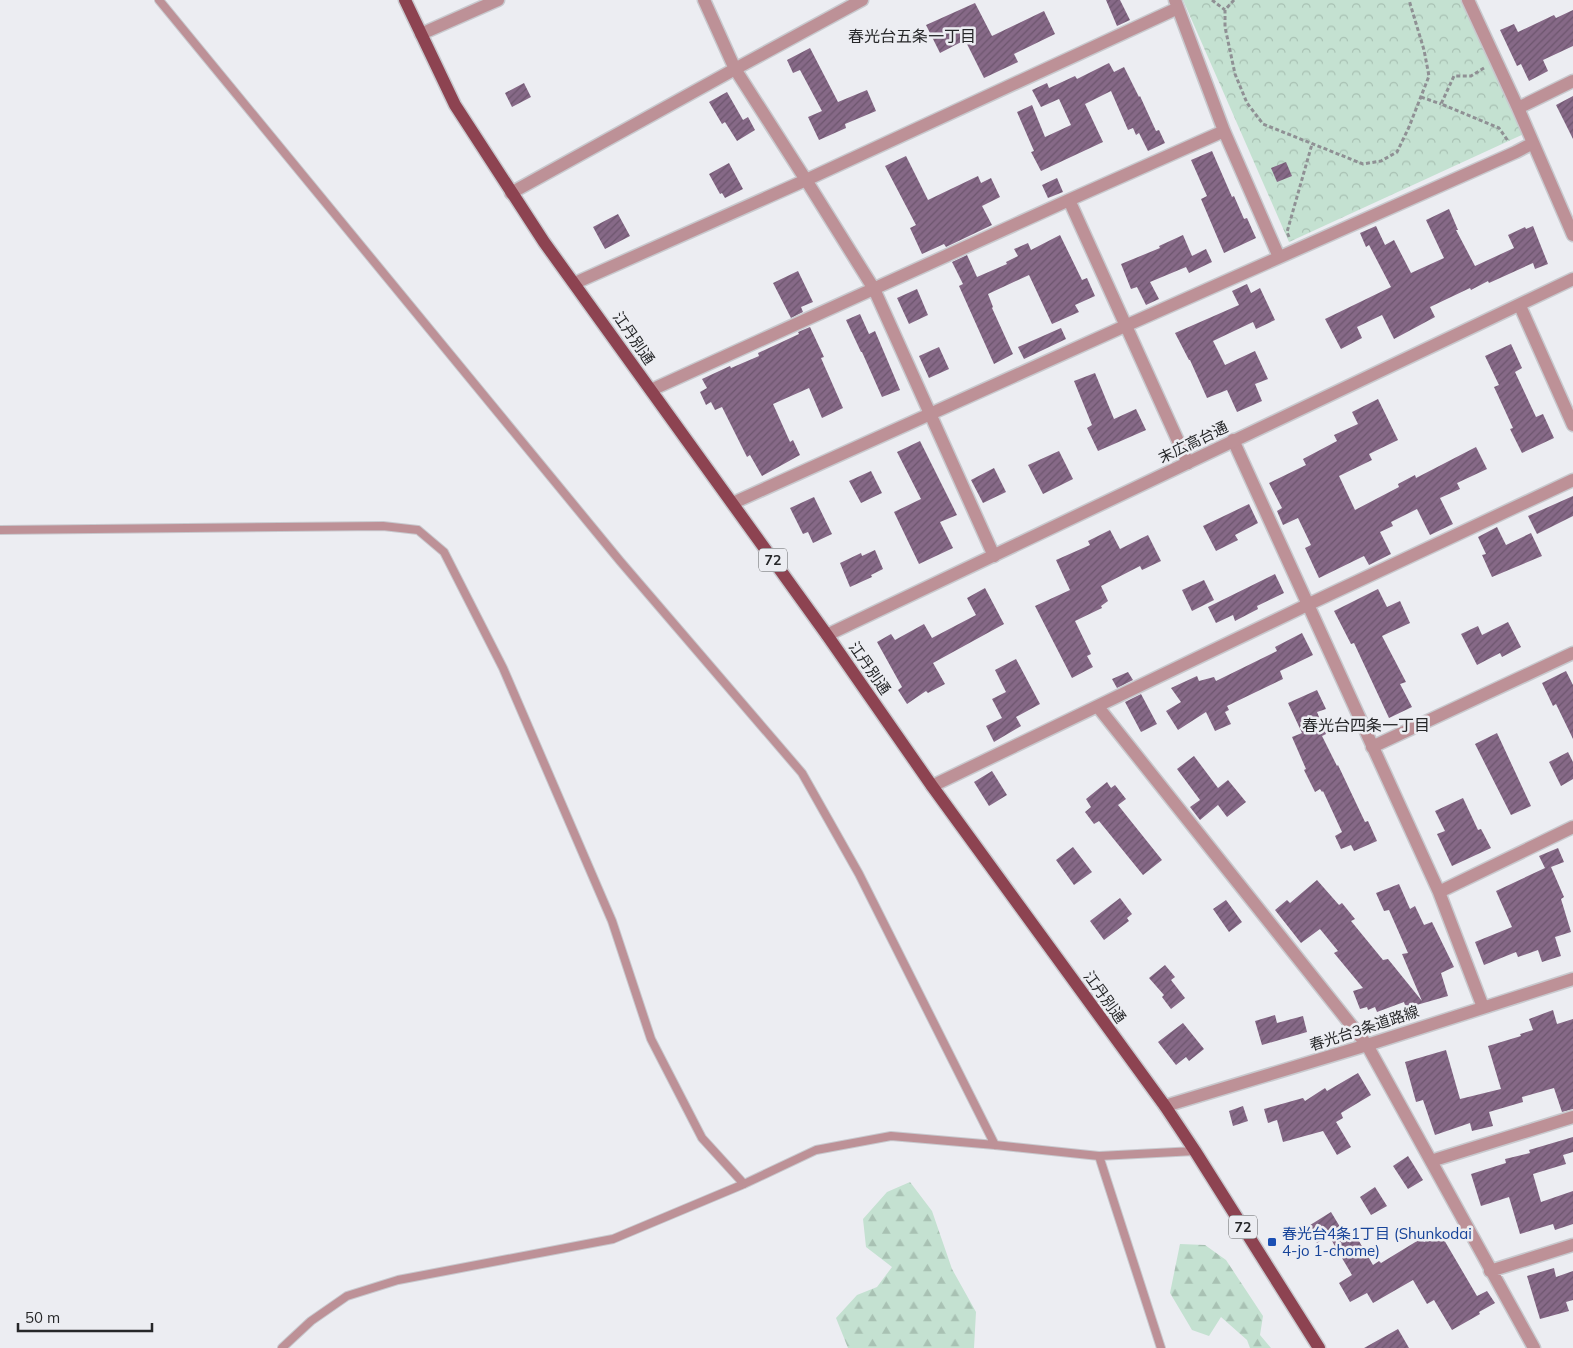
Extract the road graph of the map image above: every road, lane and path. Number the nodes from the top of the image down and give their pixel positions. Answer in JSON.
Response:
{"nodes":[{"id":1,"x":159,"y":0,"type":"edge"},
{"id":2,"x":406,"y":0,"type":"edge"},
{"id":3,"x":498,"y":0,"type":"edge"},
{"id":4,"x":704,"y":0,"type":"edge"},
{"id":5,"x":862,"y":0,"type":"edge"},
{"id":6,"x":1212,"y":0,"type":"edge"},
{"id":7,"x":1234,"y":0,"type":"edge"},
{"id":8,"x":1409,"y":0,"type":"edge"},
{"id":9,"x":1468,"y":0,"type":"edge"},
{"id":10,"x":1176,"y":4,"type":"edge"},
{"id":11,"x":1225,"y":10,"type":"junction"},
{"id":12,"x":421,"y":34,"type":"junction"},
{"id":13,"x":1496,"y":63,"type":"junction"},
{"id":14,"x":735,"y":68,"type":"junction"},
{"id":15,"x":1573,"y":81,"type":"edge"},
{"id":16,"x":1421,"y":97,"type":"junction"},
{"id":17,"x":1441,"y":104,"type":"junction"},
{"id":18,"x":1518,"y":108,"type":"junction"},
{"id":19,"x":1224,"y":132,"type":"junction"},
{"id":20,"x":1533,"y":143,"type":"junction"},
{"id":21,"x":1312,"y":144,"type":"junction"},
{"id":22,"x":1516,"y":152,"type":"junction"},
{"id":23,"x":806,"y":180,"type":"junction"},
{"id":24,"x":511,"y":194,"type":"junction"},
{"id":25,"x":1069,"y":200,"type":"junction"},
{"id":26,"x":1573,"y":235,"type":"edge"},
{"id":27,"x":1294,"y":252,"type":"junction"},
{"id":28,"x":1279,"y":257,"type":"junction"},
{"id":29,"x":1573,"y":279,"type":"edge"},
{"id":30,"x":575,"y":283,"type":"junction"},
{"id":31,"x":874,"y":289,"type":"junction"},
{"id":32,"x":1520,"y":306,"type":"junction"},
{"id":33,"x":1125,"y":326,"type":"junction"},
{"id":34,"x":651,"y":390,"type":"junction"},
{"id":35,"x":930,"y":415,"type":"junction"},
{"id":36,"x":1573,"y":425,"type":"edge"},
{"id":37,"x":1233,"y":440,"type":"junction"},
{"id":38,"x":1188,"y":463,"type":"junction"},
{"id":39,"x":1573,"y":480,"type":"edge"},
{"id":40,"x":733,"y":503,"type":"junction"},
{"id":41,"x":0,"y":530,"type":"edge"},
{"id":42,"x":994,"y":556,"type":"junction"},
{"id":43,"x":1307,"y":604,"type":"junction"},
{"id":44,"x":827,"y":635,"type":"junction"},
{"id":45,"x":1573,"y":653,"type":"edge"},
{"id":46,"x":1098,"y":707,"type":"junction"},
{"id":47,"x":1372,"y":747,"type":"junction"},
{"id":48,"x":932,"y":786,"type":"junction"},
{"id":49,"x":1573,"y":827,"type":"edge"},
{"id":50,"x":1439,"y":892,"type":"junction"},
{"id":51,"x":1573,"y":978,"type":"edge"},
{"id":52,"x":1483,"y":1007,"type":"junction"},
{"id":53,"x":1366,"y":1045,"type":"junction"},
{"id":54,"x":1165,"y":1106,"type":"junction"},
{"id":55,"x":1573,"y":1117,"type":"edge"},
{"id":56,"x":995,"y":1145,"type":"junction"},
{"id":57,"x":1195,"y":1150,"type":"junction"},
{"id":58,"x":1099,"y":1156,"type":"junction"},
{"id":59,"x":1431,"y":1161,"type":"junction"},
{"id":60,"x":744,"y":1184,"type":"junction"},
{"id":61,"x":1573,"y":1245,"type":"edge"},
{"id":62,"x":1490,"y":1271,"type":"junction"},
{"id":63,"x":282,"y":1348,"type":"edge"},
{"id":64,"x":1161,"y":1348,"type":"edge"},
{"id":65,"x":1319,"y":1348,"type":"edge"},
{"id":66,"x":1534,"y":1348,"type":"edge"}],
"edges":[{"from":1,"to":56,"type":"lane"},
{"from":2,"to":12,"type":"main road","name":"江丹別通","number":"72"},
{"from":3,"to":12,"type":"street"},
{"from":4,"to":14,"type":"street"},
{"from":5,"to":14,"type":"street"},
{"from":6,"to":11,"type":"path"},
{"from":7,"to":11,"type":"path"},
{"from":8,"to":16,"type":"path"},
{"from":9,"to":13,"type":"street"},
{"from":10,"to":19,"type":"street"},
{"from":10,"to":23,"type":"street"},
{"from":11,"to":21,"type":"path"},
{"from":12,"to":24,"type":"main road","name":"江丹別通","number":"72"},
{"from":13,"to":17,"type":"path"},
{"from":13,"to":18,"type":"street"},
{"from":14,"to":23,"type":"street"},
{"from":14,"to":24,"type":"street"},
{"from":15,"to":18,"type":"street"},
{"from":16,"to":17,"type":"path"},
{"from":16,"to":21,"type":"path"},
{"from":17,"to":22,"type":"path"},
{"from":18,"to":20,"type":"street"},
{"from":19,"to":25,"type":"street"},
{"from":19,"to":28,"type":"street"},
{"from":20,"to":22,"type":"street"},
{"from":20,"to":26,"type":"street"},
{"from":21,"to":27,"type":"path"},
{"from":22,"to":27,"type":"street"},
{"from":23,"to":30,"type":"street"},
{"from":23,"to":31,"type":"street"},
{"from":24,"to":30,"type":"main road","name":"江丹別通","number":"72"},
{"from":25,"to":31,"type":"street"},
{"from":25,"to":33,"type":"street"},
{"from":27,"to":28,"type":"street"},
{"from":28,"to":33,"type":"street"},
{"from":29,"to":32,"type":"street","name":"末広高台通"},
{"from":30,"to":34,"type":"main road","name":"江丹別通","number":"72"},
{"from":31,"to":34,"type":"street"},
{"from":31,"to":35,"type":"street"},
{"from":32,"to":36,"type":"street"},
{"from":32,"to":37,"type":"street","name":"末広高台通"},
{"from":33,"to":35,"type":"street"},
{"from":33,"to":38,"type":"street"},
{"from":34,"to":40,"type":"main road","name":"江丹別通","number":"72"},
{"from":35,"to":40,"type":"street"},
{"from":35,"to":42,"type":"street"},
{"from":37,"to":38,"type":"street","name":"末広高台通"},
{"from":37,"to":43,"type":"street"},
{"from":38,"to":42,"type":"street","name":"末広高台通"},
{"from":39,"to":43,"type":"street"},
{"from":40,"to":44,"type":"main road","name":"江丹別通","number":"72"},
{"from":41,"to":60,"type":"lane"},
{"from":42,"to":44,"type":"street","name":"末広高台通"},
{"from":43,"to":46,"type":"street"},
{"from":43,"to":47,"type":"street"},
{"from":44,"to":48,"type":"main road","name":"江丹別通","number":"72"},
{"from":45,"to":47,"type":"street"},
{"from":46,"to":48,"type":"street"},
{"from":46,"to":53,"type":"street"},
{"from":47,"to":50,"type":"street"},
{"from":48,"to":54,"type":"main road","name":"江丹別通","number":"72"},
{"from":49,"to":50,"type":"street"},
{"from":50,"to":52,"type":"street"},
{"from":51,"to":52,"type":"street","name":"春光台3条道路線"},
{"from":52,"to":53,"type":"street","name":"春光台3条道路線"},
{"from":53,"to":54,"type":"street","name":"春光台3条道路線"},
{"from":53,"to":59,"type":"street"},
{"from":54,"to":57,"type":"main road","name":"江丹別通","number":"72"},
{"from":55,"to":59,"type":"street"},
{"from":56,"to":58,"type":"lane"},
{"from":56,"to":60,"type":"lane"},
{"from":57,"to":58,"type":"lane"},
{"from":57,"to":65,"type":"main road","name":"江丹別通","number":"72"},
{"from":58,"to":64,"type":"lane"},
{"from":59,"to":62,"type":"street"},
{"from":60,"to":63,"type":"lane"},
{"from":61,"to":62,"type":"street"},
{"from":62,"to":66,"type":"street"}]}
